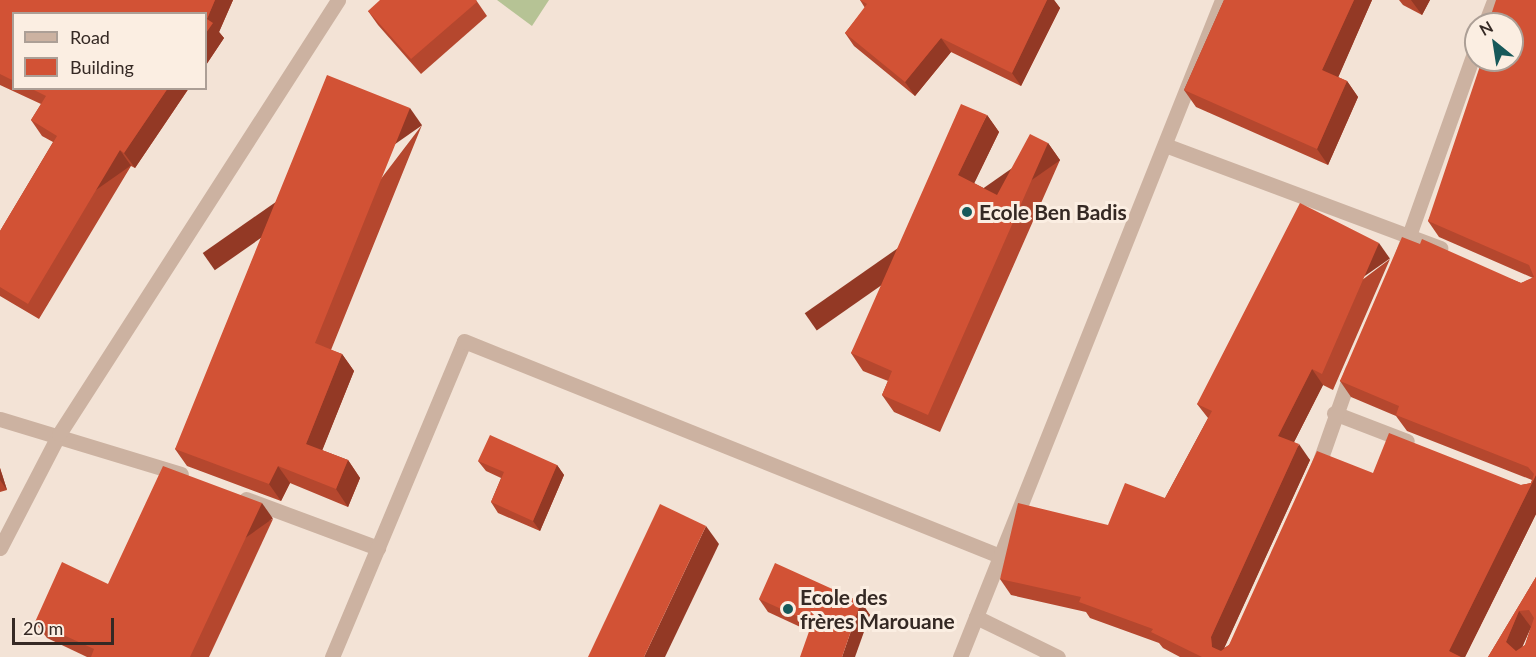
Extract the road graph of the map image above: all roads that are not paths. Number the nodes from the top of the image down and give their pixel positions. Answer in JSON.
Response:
{"nodes":[{"id":1,"x":338,"y":0,"type":"edge"},
{"id":2,"x":1222,"y":0,"type":"edge"},
{"id":3,"x":1467,"y":72,"type":"edge"},
{"id":4,"x":1165,"y":145,"type":"junction"},
{"id":5,"x":1411,"y":235,"type":"junction"},
{"id":6,"x":1453,"y":254,"type":"edge"},
{"id":7,"x":1393,"y":277,"type":"edge"},
{"id":8,"x":1361,"y":350,"type":"edge"},
{"id":9,"x":1334,"y":413,"type":"junction"},
{"id":10,"x":0,"y":419,"type":"edge"},
{"id":11,"x":59,"y":434,"type":"junction"},
{"id":12,"x":1419,"y":446,"type":"edge"},
{"id":13,"x":194,"y":479,"type":"edge"},
{"id":14,"x":1309,"y":486,"type":"edge"},
{"id":15,"x":227,"y":492,"type":"edge"},
{"id":16,"x":0,"y":548,"type":"edge"},
{"id":17,"x":378,"y":548,"type":"junction"},
{"id":18,"x":1000,"y":556,"type":"junction"},
{"id":19,"x":976,"y":617,"type":"junction"},
{"id":20,"x":332,"y":657,"type":"edge"},
{"id":21,"x":960,"y":657,"type":"edge"},
{"id":22,"x":1058,"y":657,"type":"edge"}],
"edges":[{"from":1,"to":11,"type":"street"},
{"from":2,"to":4,"type":"street"},
{"from":3,"to":5,"type":"street"},
{"from":4,"to":5,"type":"street"},
{"from":4,"to":18,"type":"street"},
{"from":5,"to":6,"type":"street"},
{"from":5,"to":7,"type":"street"},
{"from":8,"to":9,"type":"street"},
{"from":9,"to":12,"type":"street"},
{"from":9,"to":14,"type":"street"},
{"from":10,"to":11,"type":"street"},
{"from":11,"to":13,"type":"street"},
{"from":11,"to":16,"type":"street"},
{"from":15,"to":17,"type":"street"},
{"from":17,"to":18,"type":"street"},
{"from":17,"to":20,"type":"street"},
{"from":18,"to":19,"type":"street"},
{"from":19,"to":21,"type":"street"},
{"from":19,"to":22,"type":"street"}]}
